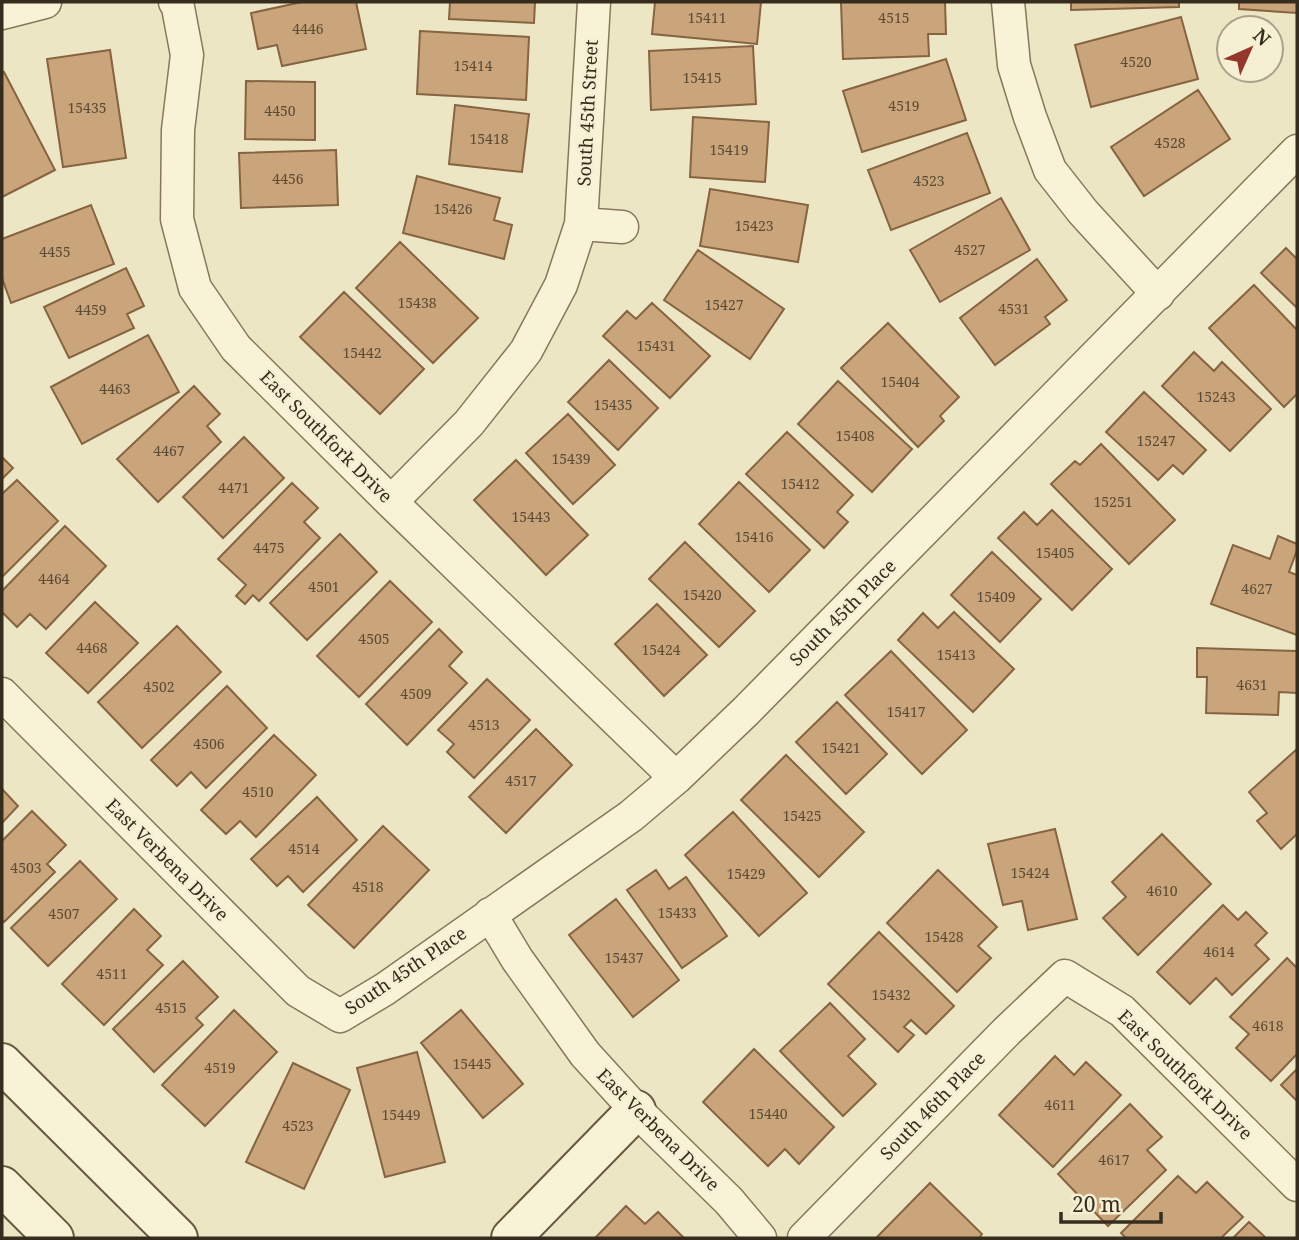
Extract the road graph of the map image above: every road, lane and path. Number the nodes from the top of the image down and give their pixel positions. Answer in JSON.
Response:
{"nodes":[{"id":1,"x":45,"y":2,"type":"edge"},
{"id":2,"x":176,"y":2,"type":"edge"},
{"id":3,"x":594,"y":2,"type":"edge"},
{"id":4,"x":1009,"y":2,"type":"edge"},
{"id":5,"x":2,"y":13,"type":"edge"},
{"id":6,"x":1297,"y":151,"type":"edge"},
{"id":7,"x":581,"y":225,"type":"junction"},
{"id":8,"x":622,"y":227,"type":"dead end"},
{"id":9,"x":1158,"y":295,"type":"junction"},
{"id":10,"x":391,"y":502,"type":"junction"},
{"id":11,"x":2,"y":694,"type":"edge"},
{"id":12,"x":676,"y":778,"type":"junction"},
{"id":13,"x":490,"y":914,"type":"junction"},
{"id":14,"x":1065,"y":976,"type":"joint"},
{"id":15,"x":340,"y":1016,"type":"joint"},
{"id":16,"x":2,"y":1063,"type":"edge"},
{"id":17,"x":636,"y":1110,"type":"junction"},
{"id":18,"x":1297,"y":1185,"type":"edge"},
{"id":19,"x":2,"y":1186,"type":"edge"},
{"id":20,"x":54,"y":1238,"type":"edge"},
{"id":21,"x":177,"y":1238,"type":"edge"},
{"id":22,"x":511,"y":1238,"type":"edge"},
{"id":23,"x":760,"y":1238,"type":"edge"},
{"id":24,"x":804,"y":1238,"type":"edge"}],
"edges":[{"from":1,"to":5,"type":"street"},
{"from":2,"to":10,"type":"street","name":"East Southfork Drive"},
{"from":3,"to":7,"type":"street","name":"South 45th Street"},
{"from":4,"to":9,"type":"street"},
{"from":6,"to":9,"type":"street","name":"South 45th Place"},
{"from":7,"to":8,"type":"street"},
{"from":7,"to":10,"type":"street","name":"South 45th Street"},
{"from":9,"to":12,"type":"street","name":"South 45th Place"},
{"from":10,"to":12,"type":"street","name":"East Southfork Drive"},
{"from":11,"to":15,"type":"street","name":"East Verbena Drive"},
{"from":12,"to":13,"type":"street","name":"South 45th Place"},
{"from":13,"to":15,"type":"street","name":"South 45th Place"},
{"from":13,"to":17,"type":"street","name":"East Verbena Drive"},
{"from":14,"to":18,"type":"street","name":"East Southfork Drive"},
{"from":14,"to":24,"type":"street","name":"South 46th Place"},
{"from":16,"to":21,"type":"main road"},
{"from":17,"to":22,"type":"main road"},
{"from":17,"to":23,"type":"street","name":"East Verbena Drive"},
{"from":19,"to":20,"type":"main road"}]}
